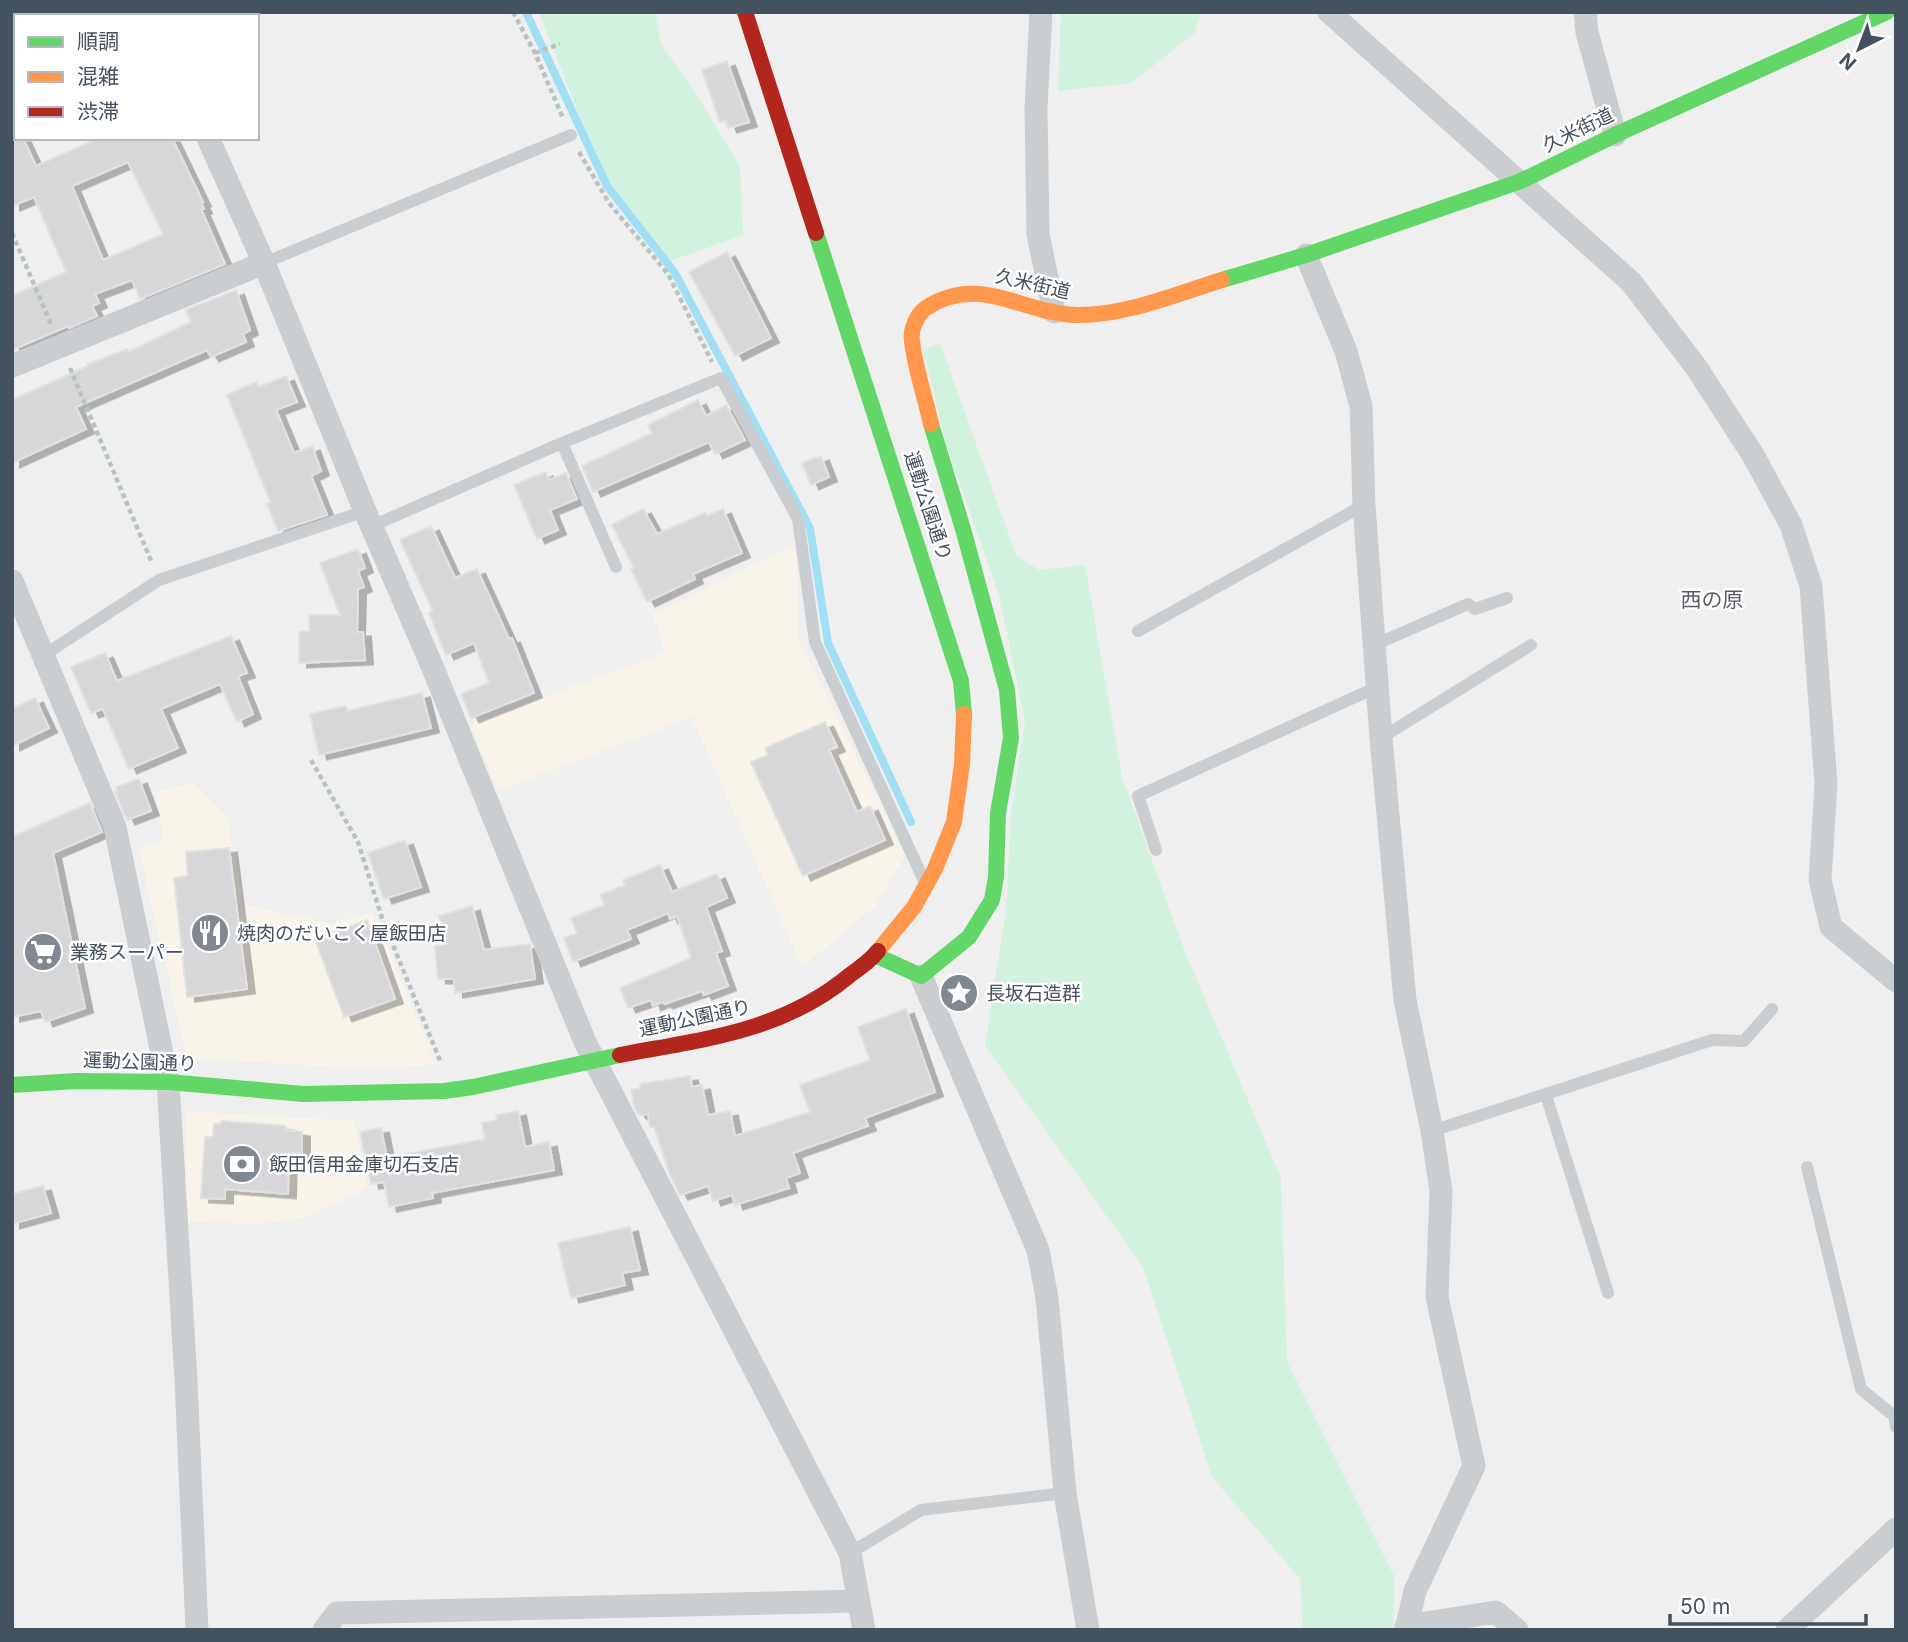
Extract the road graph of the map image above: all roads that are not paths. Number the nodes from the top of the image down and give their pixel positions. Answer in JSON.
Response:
{"nodes":[{"id":1,"x":745,"y":12,"type":"edge"},
{"id":2,"x":1041,"y":12,"type":"edge"},
{"id":3,"x":1329,"y":12,"type":"edge"},
{"id":4,"x":1585,"y":12,"type":"edge"},
{"id":5,"x":1887,"y":12,"type":"edge"},
{"id":6,"x":571,"y":135,"type":"road end"},
{"id":7,"x":1615,"y":135,"type":"junction"},
{"id":8,"x":209,"y":140,"type":"edge"},
{"id":9,"x":1521,"y":181,"type":"junction"},
{"id":10,"x":1306,"y":255,"type":"junction"},
{"id":11,"x":264,"y":263,"type":"junction"},
{"id":12,"x":1054,"y":312,"type":"junction"},
{"id":13,"x":12,"y":366,"type":"edge"},
{"id":14,"x":562,"y":443,"type":"junction"},
{"id":15,"x":1364,"y":505,"type":"junction"},
{"id":16,"x":368,"y":519,"type":"junction"},
{"id":17,"x":615,"y":567,"type":"dead end"},
{"id":18,"x":12,"y":581,"type":"edge"},
{"id":19,"x":1507,"y":598,"type":"dead end"},
{"id":20,"x":1138,"y":631,"type":"dead end"},
{"id":21,"x":1374,"y":645,"type":"junction"},
{"id":22,"x":1531,"y":645,"type":"dead end"},
{"id":23,"x":44,"y":655,"type":"junction"},
{"id":24,"x":1377,"y":687,"type":"junction"},
{"id":25,"x":1381,"y":738,"type":"junction"},
{"id":26,"x":1156,"y":850,"type":"dead end"},
{"id":27,"x":926,"y":885,"type":"junction"},
{"id":28,"x":875,"y":955,"type":"junction"},
{"id":29,"x":921,"y":976,"type":"junction"},
{"id":30,"x":1896,"y":981,"type":"edge"},
{"id":31,"x":1772,"y":1009,"type":"dead end"},
{"id":32,"x":595,"y":1060,"type":"junction"},
{"id":33,"x":169,"y":1082,"type":"junction"},
{"id":34,"x":12,"y":1085,"type":"edge"},
{"id":35,"x":1546,"y":1095,"type":"junction"},
{"id":36,"x":1432,"y":1130,"type":"junction"},
{"id":37,"x":1807,"y":1167,"type":"dead end"},
{"id":38,"x":1608,"y":1293,"type":"dead end"},
{"id":39,"x":1896,"y":1427,"type":"edge"},
{"id":40,"x":1065,"y":1493,"type":"junction"},
{"id":41,"x":1896,"y":1530,"type":"edge"},
{"id":42,"x":850,"y":1553,"type":"junction"},
{"id":43,"x":858,"y":1601,"type":"junction"},
{"id":44,"x":337,"y":1624,"type":"edge"},
{"id":45,"x":1406,"y":1628,"type":"edge"},
{"id":46,"x":197,"y":1630,"type":"edge"},
{"id":47,"x":864,"y":1630,"type":"edge"},
{"id":48,"x":1088,"y":1630,"type":"edge"},
{"id":49,"x":1517,"y":1630,"type":"edge"},
{"id":50,"x":1787,"y":1630,"type":"edge"}],
"edges":[{"from":1,"to":27,"type":"street","name":"運動公園通り"},
{"from":2,"to":12,"type":"street"},
{"from":3,"to":9,"type":"street"},
{"from":4,"to":7,"type":"street"},
{"from":5,"to":7,"type":"street","name":"久米街道"},
{"from":6,"to":11,"type":"lane"},
{"from":7,"to":9,"type":"street","name":"久米街道"},
{"from":8,"to":11,"type":"street"},
{"from":9,"to":10,"type":"street","name":"久米街道"},
{"from":9,"to":30,"type":"street"},
{"from":10,"to":12,"type":"street","name":"久米街道"},
{"from":10,"to":15,"type":"street"},
{"from":11,"to":13,"type":"street"},
{"from":11,"to":16,"type":"street"},
{"from":12,"to":29,"type":"street","name":"久米街道"},
{"from":14,"to":16,"type":"lane"},
{"from":14,"to":17,"type":"lane"},
{"from":14,"to":27,"type":"lane"},
{"from":15,"to":20,"type":"lane"},
{"from":15,"to":21,"type":"street"},
{"from":16,"to":23,"type":"lane"},
{"from":16,"to":32,"type":"street"},
{"from":18,"to":23,"type":"street"},
{"from":19,"to":21,"type":"lane"},
{"from":21,"to":24,"type":"street"},
{"from":22,"to":25,"type":"lane"},
{"from":23,"to":33,"type":"street"},
{"from":24,"to":25,"type":"street"},
{"from":24,"to":26,"type":"lane"},
{"from":25,"to":36,"type":"street"},
{"from":27,"to":28,"type":"street","name":"運動公園通り"},
{"from":28,"to":29,"type":"street"},
{"from":28,"to":32,"type":"street","name":"運動公園通り"},
{"from":29,"to":40,"type":"street"},
{"from":31,"to":35,"type":"lane"},
{"from":32,"to":33,"type":"street","name":"運動公園通り"},
{"from":32,"to":42,"type":"street"},
{"from":33,"to":34,"type":"street","name":"運動公園通り"},
{"from":33,"to":46,"type":"street"},
{"from":35,"to":36,"type":"lane"},
{"from":35,"to":38,"type":"lane"},
{"from":36,"to":45,"type":"street"},
{"from":37,"to":39,"type":"lane"},
{"from":40,"to":42,"type":"lane"},
{"from":40,"to":48,"type":"street"},
{"from":41,"to":50,"type":"street"},
{"from":42,"to":43,"type":"street"},
{"from":43,"to":44,"type":"street"},
{"from":43,"to":47,"type":"street"},
{"from":45,"to":49,"type":"street"}]}
